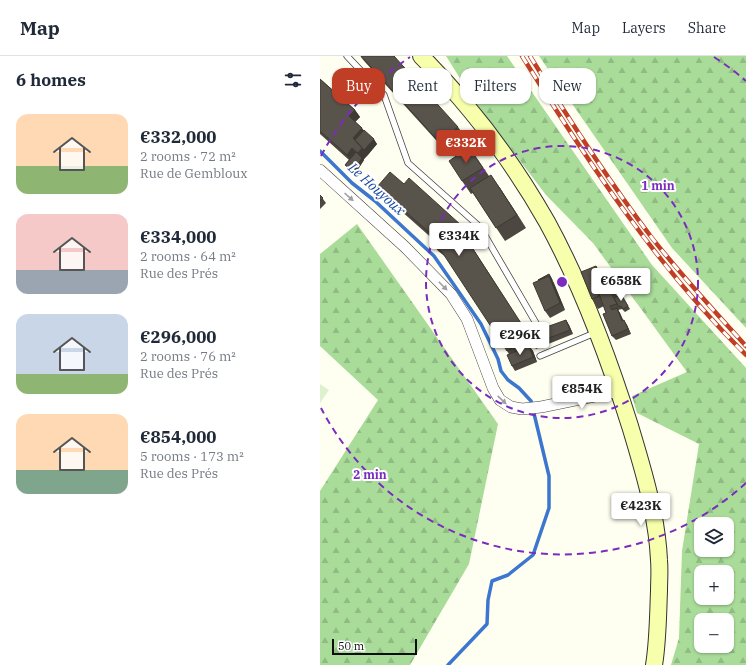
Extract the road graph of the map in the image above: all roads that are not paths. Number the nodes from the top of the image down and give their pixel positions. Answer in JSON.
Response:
{"nodes":[{"id":1,"x":347,"y":56,"type":"edge"},
{"id":2,"x":426,"y":59,"type":"edge"},
{"id":3,"x":320,"y":170,"type":"edge"},
{"id":4,"x":540,"y":330,"type":"edge"},
{"id":5,"x":597,"y":332,"type":"junction"},
{"id":6,"x":540,"y":356,"type":"dead end"},
{"id":7,"x":619,"y":390,"type":"junction"},
{"id":8,"x":654,"y":665,"type":"edge"}],
"edges":[{"from":1,"to":4,"type":"lane"},
{"from":2,"to":5,"type":"main road"},
{"from":3,"to":7,"type":"street","one_way":true},
{"from":5,"to":6,"type":"lane"},
{"from":5,"to":7,"type":"main road"},
{"from":7,"to":8,"type":"main road"}]}
